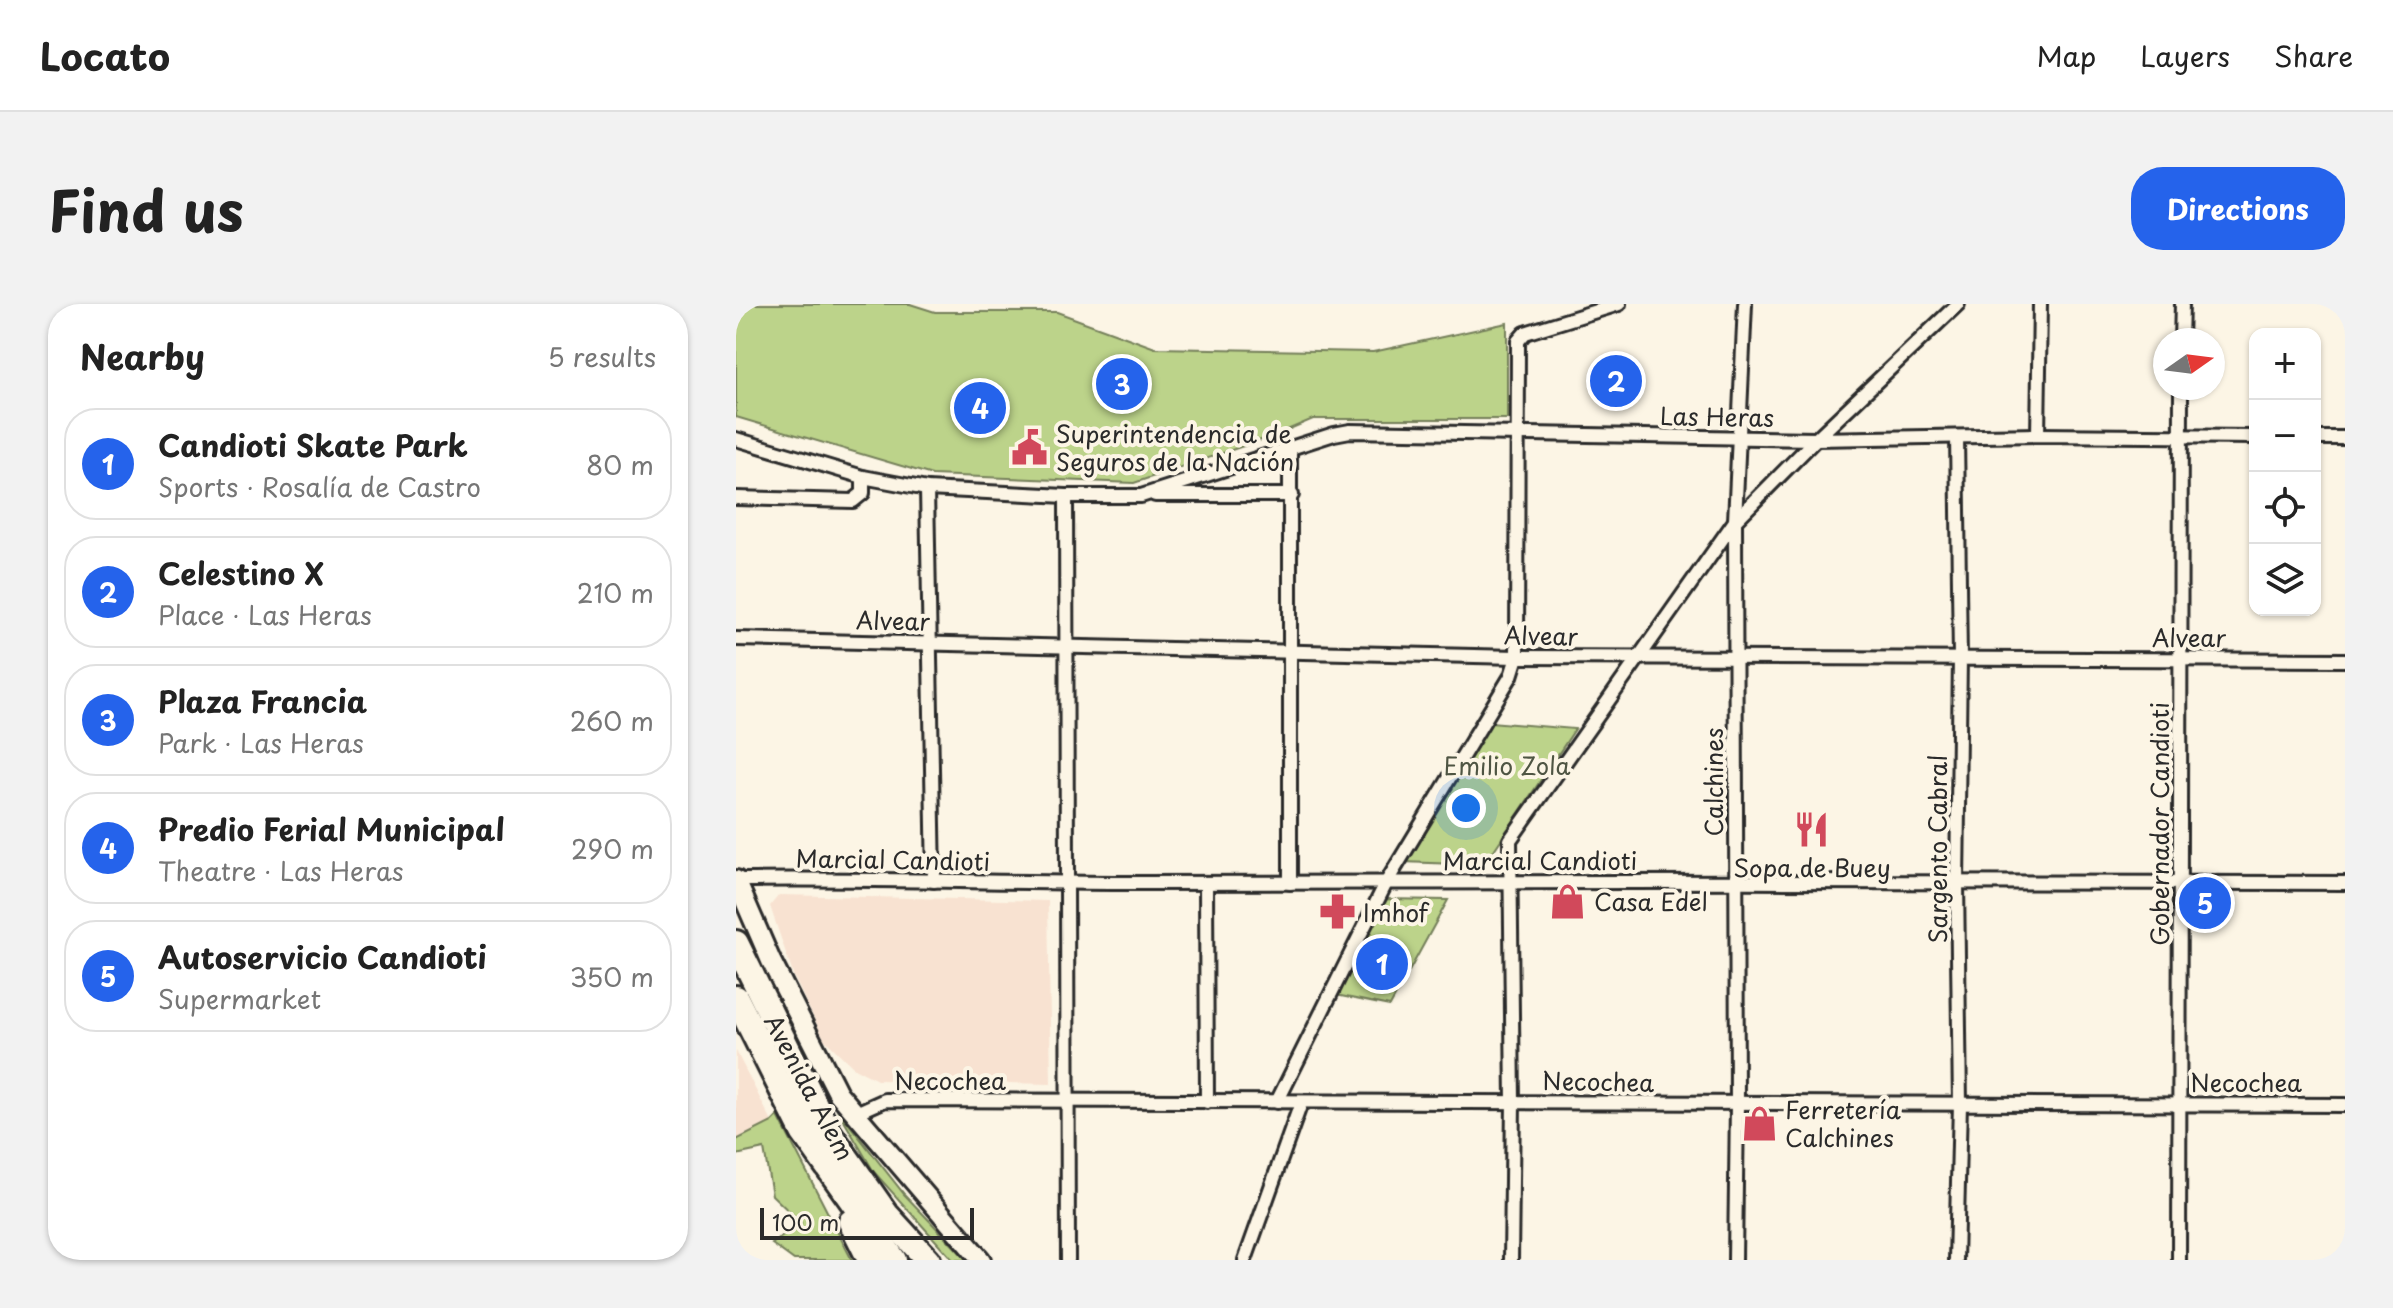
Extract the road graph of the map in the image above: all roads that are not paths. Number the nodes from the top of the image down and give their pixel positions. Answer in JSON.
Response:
{"nodes":[{"id":1,"x":1619,"y":304,"type":"edge"},
{"id":2,"x":1745,"y":304,"type":"edge"},
{"id":3,"x":1958,"y":304,"type":"edge"},
{"id":4,"x":2040,"y":304,"type":"edge"},
{"id":5,"x":2182,"y":304,"type":"edge"},
{"id":6,"x":2181,"y":328,"type":"edge"},
{"id":7,"x":2181,"y":400,"type":"edge"},
{"id":8,"x":1518,"y":434,"type":"junction"},
{"id":9,"x":2038,"y":435,"type":"junction"},
{"id":10,"x":2180,"y":436,"type":"junction"},
{"id":11,"x":1957,"y":437,"type":"junction"},
{"id":12,"x":2249,"y":437,"type":"edge"},
{"id":13,"x":2321,"y":438,"type":"edge"},
{"id":14,"x":2345,"y":438,"type":"edge"},
{"id":15,"x":736,"y":439,"type":"edge"},
{"id":16,"x":1738,"y":439,"type":"junction"},
{"id":17,"x":1816,"y":439,"type":"junction"},
{"id":18,"x":1290,"y":448,"type":"junction"},
{"id":19,"x":863,"y":477,"type":"junction"},
{"id":20,"x":927,"y":489,"type":"junction"},
{"id":21,"x":1292,"y":495,"type":"junction"},
{"id":22,"x":1066,"y":496,"type":"junction"},
{"id":23,"x":1141,"y":496,"type":"junction"},
{"id":24,"x":736,"y":498,"type":"edge"},
{"id":25,"x":1735,"y":521,"type":"junction"},
{"id":26,"x":736,"y":639,"type":"edge"},
{"id":27,"x":930,"y":642,"type":"junction"},
{"id":28,"x":1067,"y":645,"type":"junction"},
{"id":29,"x":1291,"y":650,"type":"junction"},
{"id":30,"x":1517,"y":657,"type":"junction"},
{"id":31,"x":1641,"y":657,"type":"junction"},
{"id":32,"x":1735,"y":658,"type":"junction"},
{"id":33,"x":1960,"y":658,"type":"junction"},
{"id":34,"x":2181,"y":658,"type":"junction"},
{"id":35,"x":2345,"y":660,"type":"edge"},
{"id":36,"x":736,"y":880,"type":"edge"},
{"id":37,"x":934,"y":881,"type":"junction"},
{"id":38,"x":1510,"y":881,"type":"junction"},
{"id":39,"x":2181,"y":882,"type":"junction"},
{"id":40,"x":1067,"y":883,"type":"junction"},
{"id":41,"x":1206,"y":883,"type":"junction"},
{"id":42,"x":1290,"y":883,"type":"junction"},
{"id":43,"x":1386,"y":883,"type":"junction"},
{"id":44,"x":1735,"y":883,"type":"junction"},
{"id":45,"x":1957,"y":883,"type":"junction"},
{"id":46,"x":2345,"y":883,"type":"edge"},
{"id":47,"x":736,"y":943,"type":"edge"},
{"id":48,"x":736,"y":998,"type":"edge"},
{"id":49,"x":1068,"y":1102,"type":"junction"},
{"id":50,"x":1207,"y":1102,"type":"junction"},
{"id":51,"x":1277,"y":1102,"type":"junction"},
{"id":52,"x":1513,"y":1102,"type":"junction"},
{"id":53,"x":1301,"y":1103,"type":"junction"},
{"id":54,"x":1737,"y":1104,"type":"junction"},
{"id":55,"x":1960,"y":1104,"type":"junction"},
{"id":56,"x":2180,"y":1104,"type":"junction"},
{"id":57,"x":2345,"y":1105,"type":"edge"},
{"id":58,"x":854,"y":1114,"type":"junction"},
{"id":59,"x":819,"y":1156,"type":"junction"},
{"id":60,"x":870,"y":1260,"type":"edge"},
{"id":61,"x":894,"y":1260,"type":"edge"},
{"id":62,"x":928,"y":1260,"type":"edge"},
{"id":63,"x":981,"y":1260,"type":"edge"},
{"id":64,"x":1068,"y":1260,"type":"edge"},
{"id":65,"x":1245,"y":1260,"type":"edge"},
{"id":66,"x":1511,"y":1260,"type":"edge"},
{"id":67,"x":1735,"y":1260,"type":"edge"},
{"id":68,"x":1956,"y":1260,"type":"edge"},
{"id":69,"x":2179,"y":1260,"type":"edge"}],
"edges":[{"from":1,"to":8,"type":"street"},
{"from":2,"to":16,"type":"street","name":"Calchines"},
{"from":3,"to":17,"type":"street"},
{"from":4,"to":9,"type":"street"},
{"from":5,"to":6,"type":"street"},
{"from":7,"to":10,"type":"street","name":"Gobernador Candioti"},
{"from":8,"to":16,"type":"street","name":"Las Heras"},
{"from":8,"to":18,"type":"street","name":"Las Heras"},
{"from":8,"to":30,"type":"street"},
{"from":9,"to":10,"type":"street","name":"Las Heras"},
{"from":9,"to":11,"type":"street","name":"Las Heras"},
{"from":10,"to":12,"type":"street","name":"Las Heras"},
{"from":10,"to":34,"type":"street","name":"Gobernador Candioti"},
{"from":11,"to":17,"type":"street","name":"Las Heras"},
{"from":11,"to":33,"type":"street","name":"Sargento Cabral"},
{"from":13,"to":14,"type":"street"},
{"from":15,"to":19,"type":"street","name":"Las Heras"},
{"from":16,"to":17,"type":"street","name":"Las Heras"},
{"from":16,"to":25,"type":"street","name":"Calchines"},
{"from":17,"to":25,"type":"street"},
{"from":18,"to":21,"type":"street"},
{"from":18,"to":23,"type":"street","name":"Las Heras"},
{"from":19,"to":20,"type":"street","name":"Las Heras"},
{"from":19,"to":24,"type":"street"},
{"from":20,"to":22,"type":"street","name":"Las Heras"},
{"from":20,"to":27,"type":"street"},
{"from":21,"to":23,"type":"street","name":"Las Heras"},
{"from":21,"to":29,"type":"street"},
{"from":22,"to":23,"type":"street","name":"Las Heras"},
{"from":22,"to":28,"type":"street"},
{"from":25,"to":31,"type":"street"},
{"from":25,"to":32,"type":"street","name":"Calchines"},
{"from":26,"to":27,"type":"street","name":"Alvear"},
{"from":27,"to":28,"type":"street","name":"Alvear"},
{"from":27,"to":37,"type":"street"},
{"from":28,"to":29,"type":"street","name":"Alvear"},
{"from":28,"to":40,"type":"street"},
{"from":29,"to":30,"type":"street","name":"Alvear"},
{"from":29,"to":42,"type":"street"},
{"from":30,"to":31,"type":"street","name":"Alvear"},
{"from":30,"to":43,"type":"street"},
{"from":31,"to":32,"type":"street","name":"Alvear"},
{"from":31,"to":38,"type":"street"},
{"from":32,"to":33,"type":"street","name":"Alvear"},
{"from":32,"to":44,"type":"street","name":"Calchines"},
{"from":33,"to":34,"type":"street","name":"Alvear"},
{"from":33,"to":45,"type":"street","name":"Sargento Cabral"},
{"from":34,"to":35,"type":"street","name":"Alvear"},
{"from":34,"to":39,"type":"street","name":"Gobernador Candioti"},
{"from":36,"to":37,"type":"street","name":"Marcial Candioti"},
{"from":36,"to":58,"type":"main road"},
{"from":37,"to":40,"type":"street","name":"Marcial Candioti"},
{"from":38,"to":43,"type":"street","name":"Marcial Candioti"},
{"from":38,"to":44,"type":"street","name":"Marcial Candioti"},
{"from":38,"to":52,"type":"street"},
{"from":39,"to":45,"type":"street","name":"Marcial Candioti"},
{"from":39,"to":46,"type":"street","name":"Marcial Candioti"},
{"from":39,"to":56,"type":"street","name":"Gobernador Candioti"},
{"from":40,"to":41,"type":"street","name":"Marcial Candioti"},
{"from":40,"to":49,"type":"street"},
{"from":41,"to":42,"type":"street","name":"Marcial Candioti"},
{"from":41,"to":50,"type":"street"},
{"from":42,"to":43,"type":"street","name":"Marcial Candioti"},
{"from":43,"to":51,"type":"street"},
{"from":44,"to":45,"type":"street","name":"Marcial Candioti"},
{"from":44,"to":54,"type":"street","name":"Calchines"},
{"from":45,"to":55,"type":"street","name":"Sargento Cabral"},
{"from":47,"to":62,"type":"highway","name":"Avenida Alem"},
{"from":48,"to":59,"type":"highway","name":"Avenida Alem"},
{"from":49,"to":50,"type":"street","name":"Necochea"},
{"from":49,"to":58,"type":"street","name":"Necochea"},
{"from":49,"to":64,"type":"street"},
{"from":50,"to":51,"type":"street","name":"Necochea"},
{"from":51,"to":53,"type":"street","name":"Necochea"},
{"from":52,"to":53,"type":"street","name":"Necochea"},
{"from":52,"to":54,"type":"street","name":"Necochea"},
{"from":52,"to":66,"type":"street"},
{"from":53,"to":65,"type":"street"},
{"from":54,"to":55,"type":"street","name":"Necochea"},
{"from":54,"to":67,"type":"street","name":"Calchines"},
{"from":55,"to":56,"type":"street","name":"Necochea"},
{"from":55,"to":68,"type":"street","name":"Sargento Cabral"},
{"from":56,"to":57,"type":"street","name":"Necochea"},
{"from":56,"to":69,"type":"street","name":"Gobernador Candioti"},
{"from":58,"to":63,"type":"main road"},
{"from":59,"to":60,"type":"highway"},
{"from":59,"to":61,"type":"highway","name":"Avenida Alem"}]}
